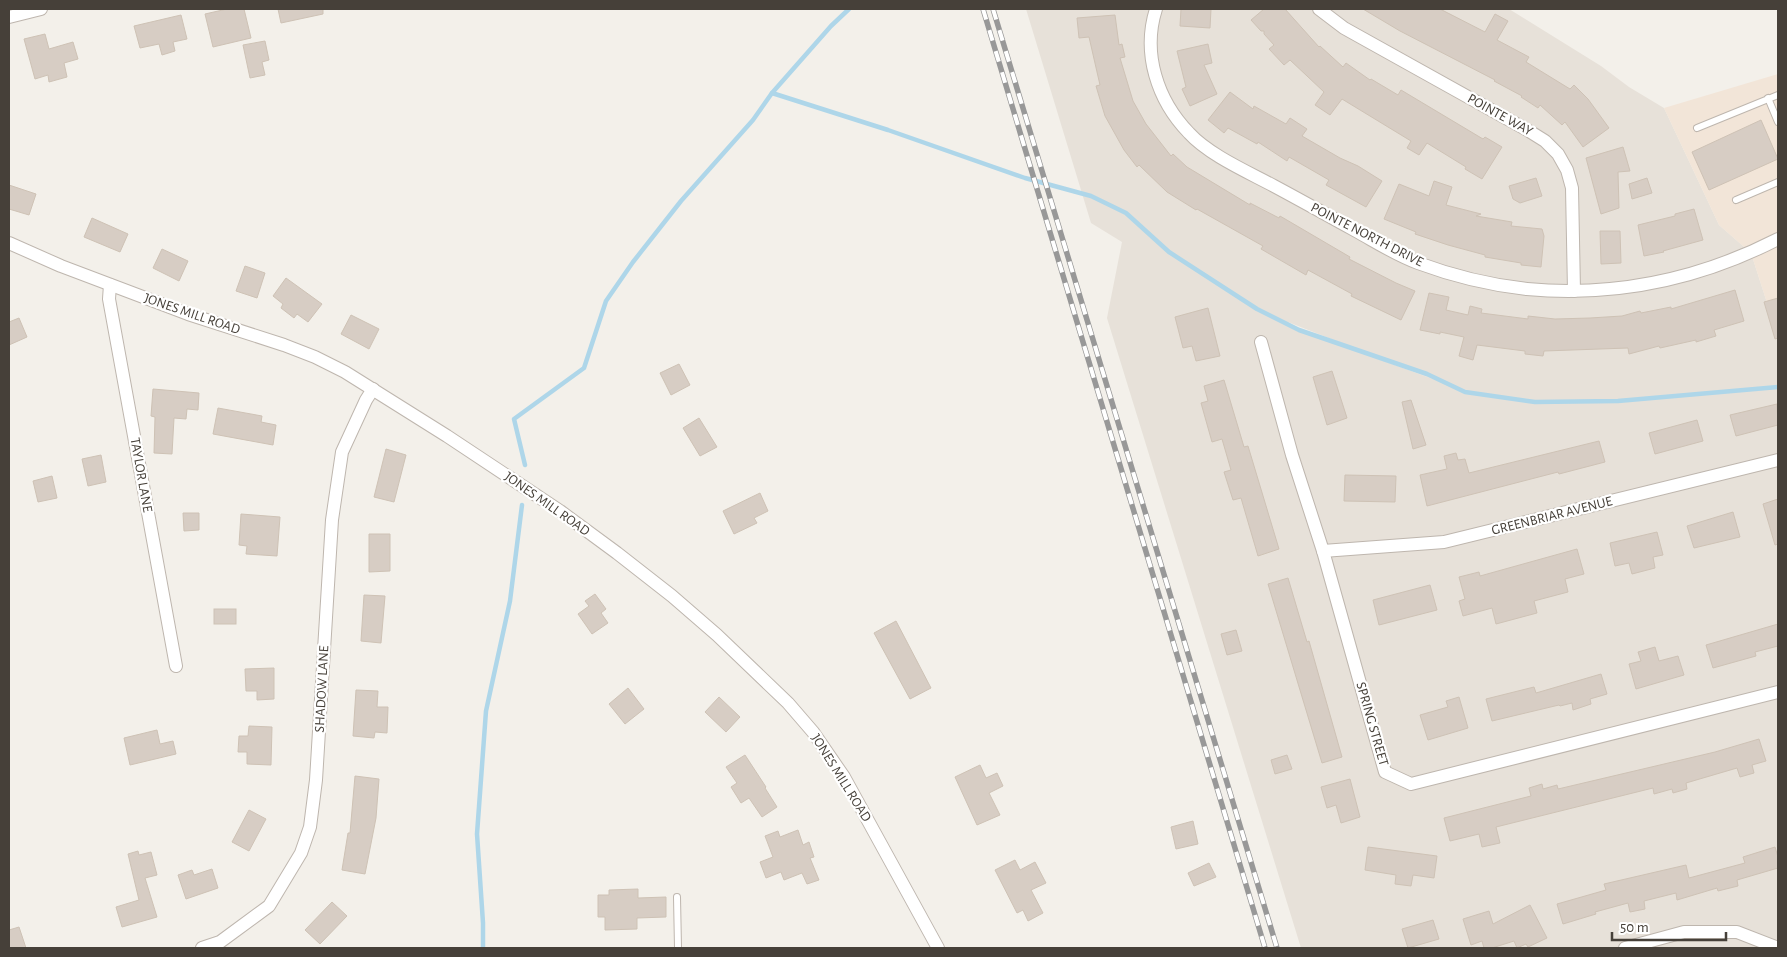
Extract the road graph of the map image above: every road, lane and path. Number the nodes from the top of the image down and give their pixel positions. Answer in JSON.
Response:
{"nodes":[{"id":1,"x":41,"y":9,"type":"edge"},
{"id":2,"x":1156,"y":9,"type":"edge"},
{"id":3,"x":1319,"y":9,"type":"edge"},
{"id":4,"x":9,"y":17,"type":"edge"},
{"id":5,"x":1778,"y":95,"type":"edge"},
{"id":6,"x":1768,"y":98,"type":"junction"},
{"id":7,"x":1778,"y":122,"type":"edge"},
{"id":8,"x":1696,"y":128,"type":"dead end"},
{"id":9,"x":1778,"y":182,"type":"edge"},
{"id":10,"x":1736,"y":200,"type":"dead end"},
{"id":11,"x":1778,"y":239,"type":"edge"},
{"id":12,"x":9,"y":244,"type":"edge"},
{"id":13,"x":110,"y":284,"type":"junction"},
{"id":14,"x":1574,"y":291,"type":"junction"},
{"id":15,"x":1261,"y":342,"type":"dead end"},
{"id":16,"x":373,"y":390,"type":"junction"},
{"id":17,"x":1778,"y":460,"type":"edge"},
{"id":18,"x":1323,"y":551,"type":"junction"},
{"id":19,"x":176,"y":666,"type":"dead end"},
{"id":20,"x":1778,"y":692,"type":"edge"},
{"id":21,"x":677,"y":897,"type":"dead end"},
{"id":22,"x":202,"y":948,"type":"edge"},
{"id":23,"x":678,"y":948,"type":"edge"},
{"id":24,"x":938,"y":948,"type":"edge"},
{"id":25,"x":1625,"y":948,"type":"edge"},
{"id":26,"x":1778,"y":948,"type":"edge"}],
"edges":[{"from":1,"to":4,"type":"street"},
{"from":2,"to":14,"type":"street","name":"POINTE NORTH DRIVE"},
{"from":3,"to":14,"type":"street","name":"POINTE WAY"},
{"from":5,"to":6,"type":"lane"},
{"from":6,"to":7,"type":"lane"},
{"from":6,"to":8,"type":"lane"},
{"from":9,"to":10,"type":"lane"},
{"from":11,"to":14,"type":"street","name":"POINTE NORTH DRIVE"},
{"from":12,"to":13,"type":"street","name":"JONES MILL ROAD"},
{"from":13,"to":16,"type":"street","name":"JONES MILL ROAD"},
{"from":13,"to":19,"type":"street","name":"TAYLOR LANE"},
{"from":15,"to":18,"type":"street","name":"SPRING STREET"},
{"from":16,"to":22,"type":"street","name":"SHADOW LANE"},
{"from":16,"to":24,"type":"street","name":"JONES MILL ROAD"},
{"from":17,"to":18,"type":"street","name":"GREENBRIAR AVENUE"},
{"from":18,"to":20,"type":"street","name":"SPRING STREET"},
{"from":21,"to":23,"type":"lane"},
{"from":25,"to":26,"type":"street"}]}
